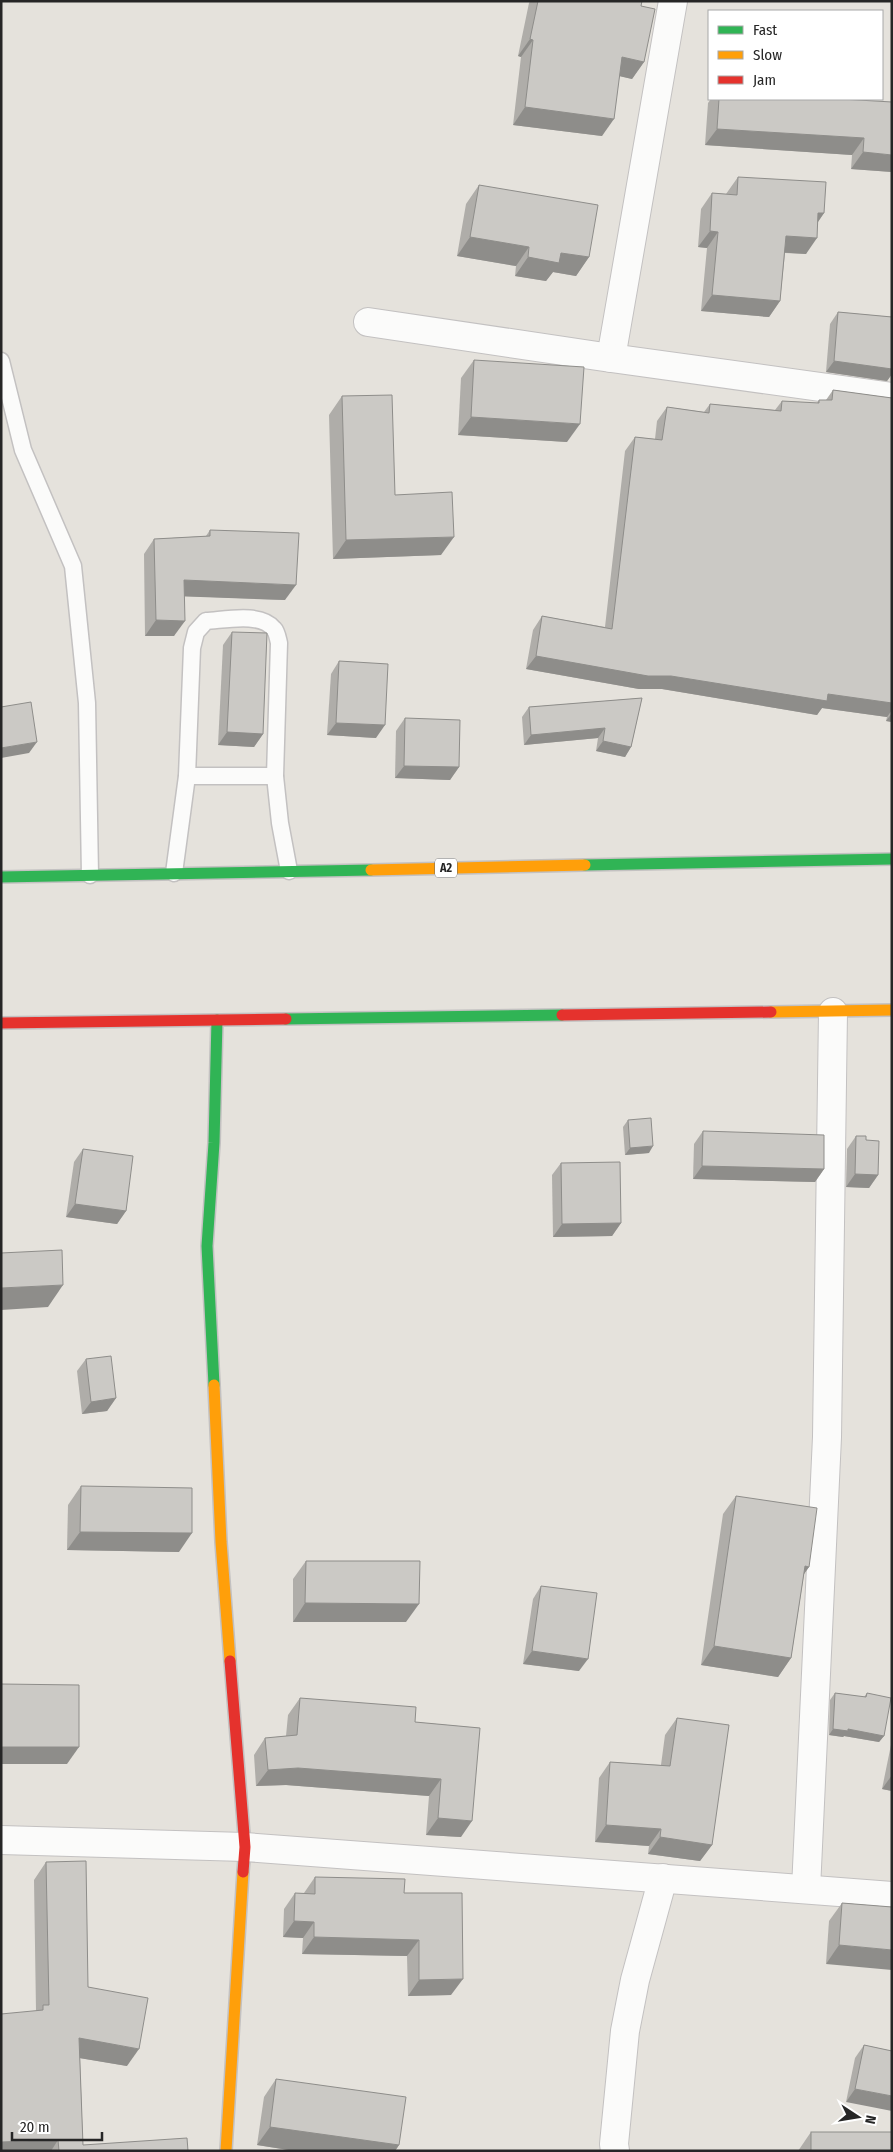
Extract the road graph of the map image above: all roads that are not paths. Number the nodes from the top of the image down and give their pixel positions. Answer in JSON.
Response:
{"nodes":[{"id":1,"x":673,"y":1,"type":"edge"},
{"id":2,"x":368,"y":322,"type":"dead end"},
{"id":3,"x":611,"y":358,"type":"junction"},
{"id":4,"x":1,"y":361,"type":"edge"},
{"id":5,"x":892,"y":397,"type":"edge"},
{"id":6,"x":187,"y":776,"type":"junction"},
{"id":7,"x":275,"y":776,"type":"junction"},
{"id":8,"x":892,"y":859,"type":"edge"},
{"id":9,"x":289,"y":871,"type":"junction"},
{"id":10,"x":174,"y":873,"type":"junction"},
{"id":11,"x":90,"y":875,"type":"junction"},
{"id":12,"x":1,"y":877,"type":"edge"},
{"id":13,"x":892,"y":1010,"type":"edge"},
{"id":14,"x":832,"y":1012,"type":"junction"},
{"id":15,"x":217,"y":1020,"type":"junction"},
{"id":16,"x":1,"y":1024,"type":"edge"},
{"id":17,"x":1,"y":1840,"type":"edge"},
{"id":18,"x":245,"y":1847,"type":"junction"},
{"id":19,"x":663,"y":1878,"type":"junction"},
{"id":20,"x":806,"y":1889,"type":"junction"},
{"id":21,"x":892,"y":1896,"type":"edge"},
{"id":22,"x":226,"y":2151,"type":"edge"},
{"id":23,"x":615,"y":2151,"type":"edge"}],
"edges":[{"from":1,"to":3,"type":"street"},
{"from":2,"to":3,"type":"street"},
{"from":3,"to":5,"type":"street"},
{"from":4,"to":11,"type":"lane"},
{"from":6,"to":7,"type":"lane"},
{"from":6,"to":7,"type":"lane"},
{"from":6,"to":10,"type":"lane"},
{"from":7,"to":9,"type":"lane"},
{"from":8,"to":9,"type":"main road","number":"A2"},
{"from":9,"to":10,"type":"main road","number":"A2"},
{"from":10,"to":11,"type":"main road","number":"A2"},
{"from":11,"to":12,"type":"main road","number":"A2"},
{"from":13,"to":14,"type":"main road"},
{"from":14,"to":15,"type":"main road"},
{"from":14,"to":20,"type":"street"},
{"from":15,"to":16,"type":"main road"},
{"from":15,"to":18,"type":"main road"},
{"from":17,"to":18,"type":"street"},
{"from":18,"to":19,"type":"street"},
{"from":18,"to":22,"type":"main road"},
{"from":19,"to":20,"type":"street"},
{"from":19,"to":23,"type":"street"},
{"from":20,"to":21,"type":"street"}]}
